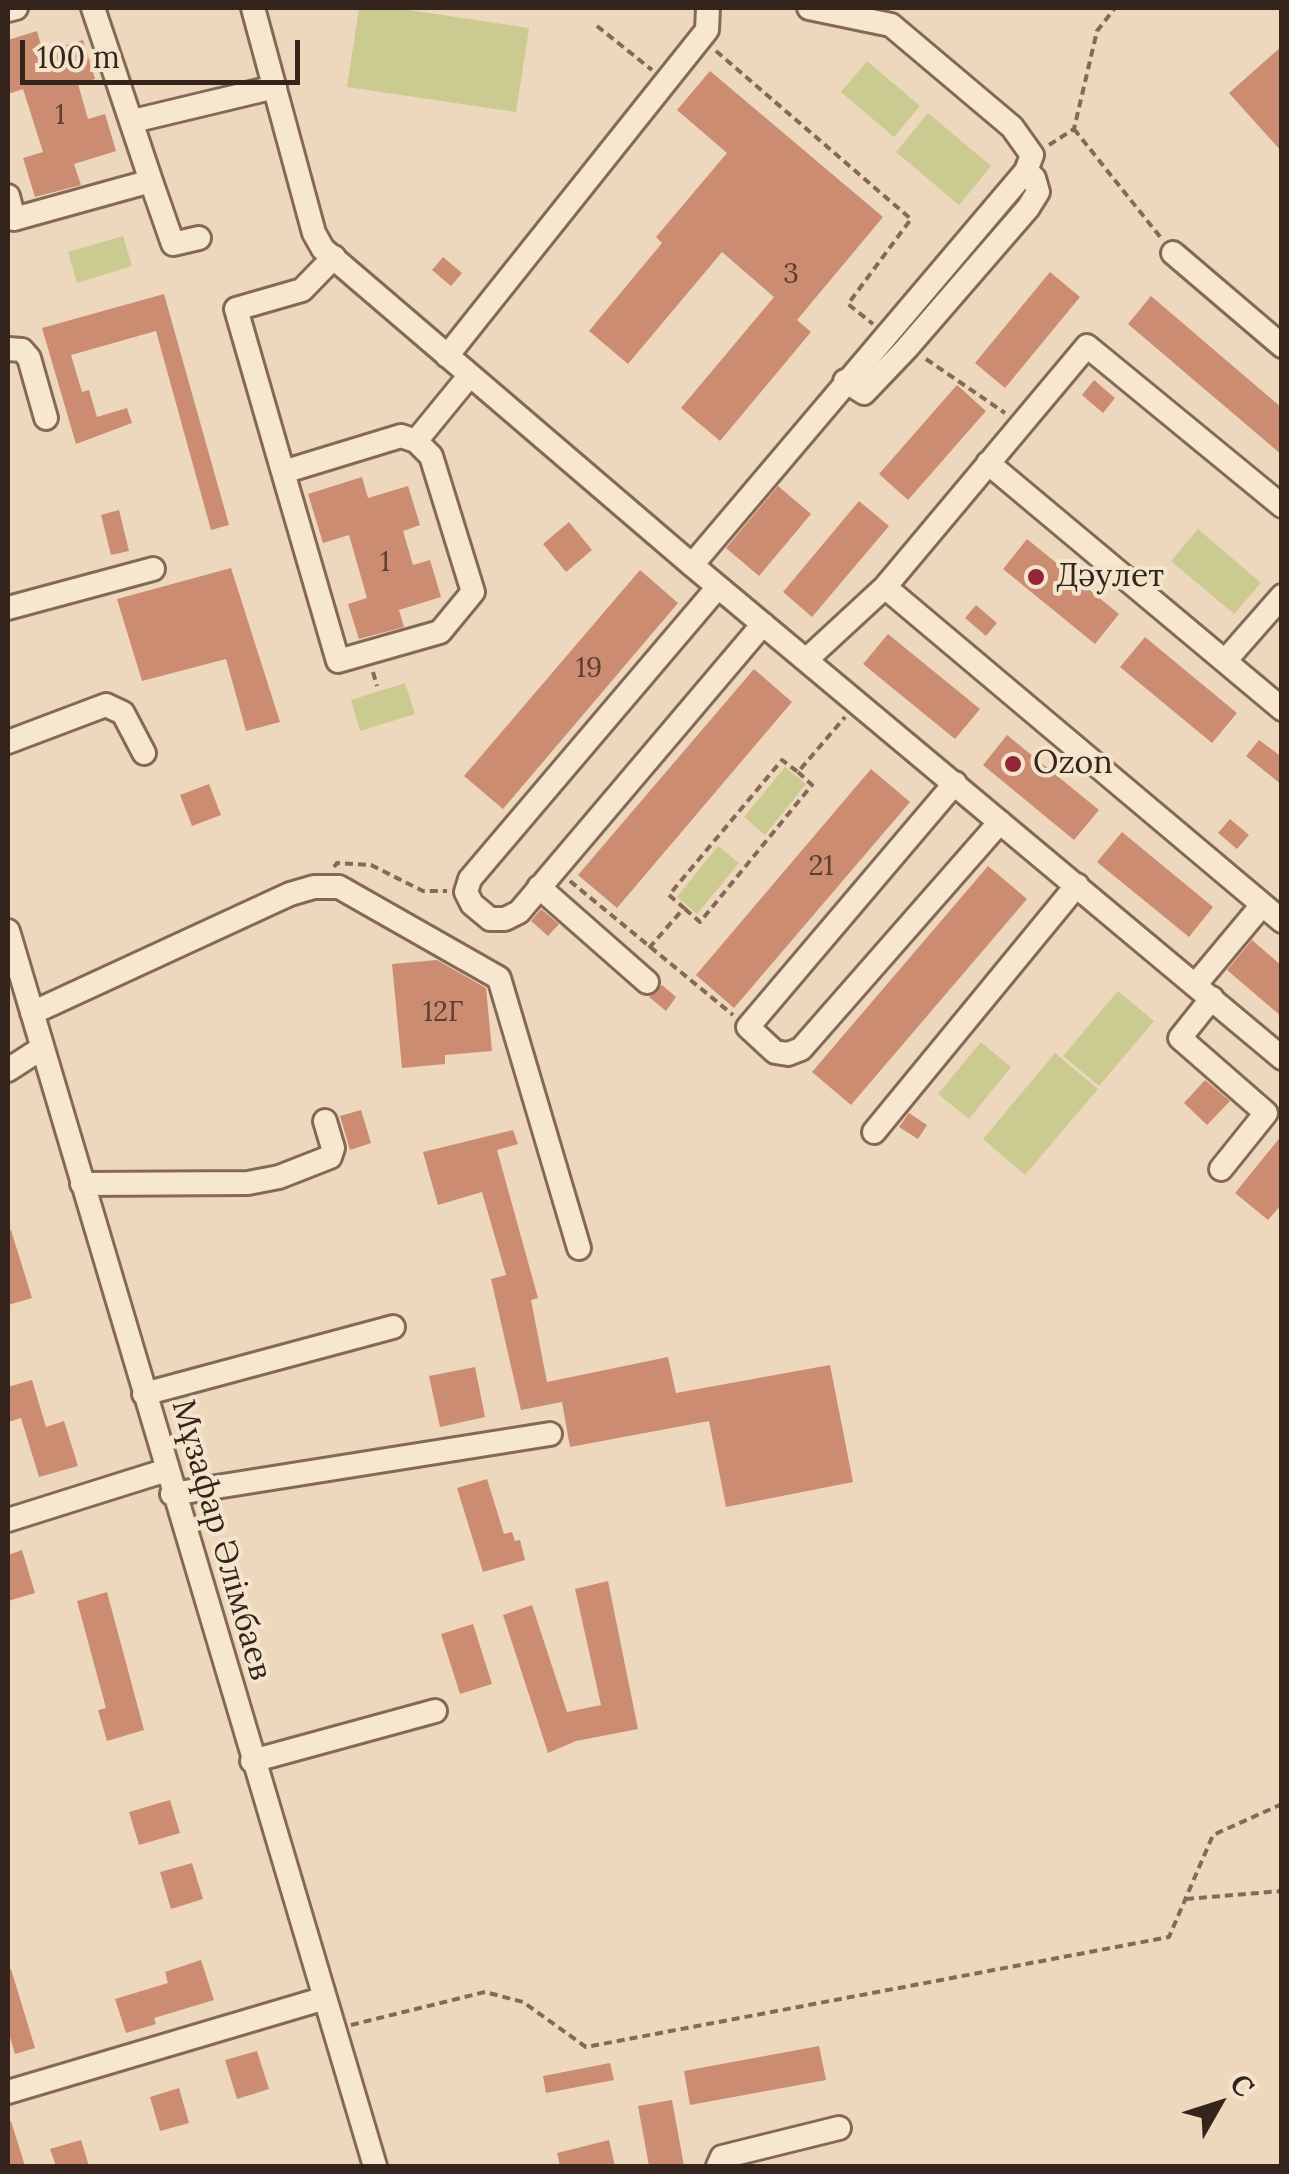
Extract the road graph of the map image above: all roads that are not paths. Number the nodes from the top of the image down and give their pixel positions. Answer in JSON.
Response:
{"nodes":[{"id":1,"x":16,"y":8,"type":"edge"},
{"id":2,"x":93,"y":8,"type":"edge"},
{"id":3,"x":253,"y":8,"type":"edge"},
{"id":4,"x":809,"y":8,"type":"edge"},
{"id":5,"x":8,"y":10,"type":"edge"},
{"id":6,"x":708,"y":18,"type":"edge"},
{"id":7,"x":274,"y":87,"type":"junction"},
{"id":8,"x":133,"y":122,"type":"junction"},
{"id":9,"x":1029,"y":163,"type":"junction"},
{"id":10,"x":151,"y":182,"type":"junction"},
{"id":11,"x":8,"y":196,"type":"edge"},
{"id":12,"x":198,"y":238,"type":"dead end"},
{"id":13,"x":1173,"y":253,"type":"road end"},
{"id":14,"x":334,"y":258,"type":"junction"},
{"id":15,"x":1282,"y":346,"type":"edge"},
{"id":16,"x":8,"y":349,"type":"edge"},
{"id":17,"x":447,"y":356,"type":"junction"},
{"id":18,"x":470,"y":375,"type":"junction"},
{"id":19,"x":845,"y":381,"type":"junction"},
{"id":20,"x":46,"y":418,"type":"dead end"},
{"id":21,"x":416,"y":441,"type":"junction"},
{"id":22,"x":988,"y":463,"type":"junction"},
{"id":23,"x":283,"y":472,"type":"junction"},
{"id":24,"x":1282,"y":506,"type":"edge"},
{"id":25,"x":692,"y":565,"type":"junction"},
{"id":26,"x":153,"y":568,"type":"dead end"},
{"id":27,"x":718,"y":587,"type":"junction"},
{"id":28,"x":885,"y":587,"type":"junction"},
{"id":29,"x":1282,"y":596,"type":"edge"},
{"id":30,"x":8,"y":608,"type":"edge"},
{"id":31,"x":762,"y":624,"type":"junction"},
{"id":32,"x":806,"y":660,"type":"junction"},
{"id":33,"x":1225,"y":662,"type":"junction"},
{"id":34,"x":1282,"y":709,"type":"edge"},
{"id":35,"x":8,"y":742,"type":"edge"},
{"id":36,"x":144,"y":753,"type":"dead end"},
{"id":37,"x":955,"y":784,"type":"junction"},
{"id":38,"x":1000,"y":822,"type":"junction"},
{"id":39,"x":1077,"y":885,"type":"junction"},
{"id":40,"x":539,"y":887,"type":"junction"},
{"id":41,"x":1262,"y":905,"type":"junction"},
{"id":42,"x":1282,"y":921,"type":"edge"},
{"id":43,"x":8,"y":932,"type":"edge"},
{"id":44,"x":648,"y":982,"type":"dead end"},
{"id":45,"x":1204,"y":991,"type":"junction"},
{"id":46,"x":32,"y":1014,"type":"junction"},
{"id":47,"x":42,"y":1048,"type":"junction"},
{"id":48,"x":1282,"y":1058,"type":"edge"},
{"id":49,"x":8,"y":1070,"type":"edge"},
{"id":50,"x":325,"y":1121,"type":"dead end"},
{"id":51,"x":874,"y":1132,"type":"dead end"},
{"id":52,"x":1221,"y":1169,"type":"dead end"},
{"id":53,"x":82,"y":1184,"type":"junction"},
{"id":54,"x":580,"y":1248,"type":"dead end"},
{"id":55,"x":393,"y":1327,"type":"dead end"},
{"id":56,"x":144,"y":1394,"type":"junction"},
{"id":57,"x":550,"y":1434,"type":"dead end"},
{"id":58,"x":167,"y":1470,"type":"junction"},
{"id":59,"x":172,"y":1494,"type":"junction"},
{"id":60,"x":8,"y":1520,"type":"edge"},
{"id":61,"x":435,"y":1711,"type":"dead end"},
{"id":62,"x":252,"y":1761,"type":"junction"},
{"id":63,"x":322,"y":1999,"type":"junction"},
{"id":64,"x":8,"y":2092,"type":"edge"},
{"id":65,"x":839,"y":2128,"type":"dead end"},
{"id":66,"x":375,"y":2166,"type":"edge"},
{"id":67,"x":718,"y":2166,"type":"edge"}],
"edges":[{"from":1,"to":5,"type":"street"},
{"from":2,"to":8,"type":"street"},
{"from":3,"to":7,"type":"street"},
{"from":4,"to":9,"type":"street"},
{"from":6,"to":17,"type":"street"},
{"from":7,"to":8,"type":"street"},
{"from":7,"to":14,"type":"street"},
{"from":8,"to":10,"type":"street"},
{"from":9,"to":19,"type":"street"},
{"from":9,"to":19,"type":"street"},
{"from":10,"to":11,"type":"street"},
{"from":10,"to":12,"type":"street"},
{"from":13,"to":15,"type":"street"},
{"from":14,"to":17,"type":"street"},
{"from":14,"to":23,"type":"street"},
{"from":16,"to":20,"type":"street"},
{"from":17,"to":18,"type":"street"},
{"from":18,"to":21,"type":"street"},
{"from":18,"to":25,"type":"street"},
{"from":19,"to":25,"type":"street"},
{"from":21,"to":23,"type":"street"},
{"from":21,"to":23,"type":"street"},
{"from":22,"to":24,"type":"street"},
{"from":22,"to":28,"type":"street"},
{"from":22,"to":33,"type":"street"},
{"from":25,"to":27,"type":"street"},
{"from":26,"to":30,"type":"street"},
{"from":27,"to":31,"type":"street"},
{"from":27,"to":40,"type":"street"},
{"from":28,"to":32,"type":"street"},
{"from":28,"to":41,"type":"street"},
{"from":29,"to":33,"type":"street"},
{"from":31,"to":32,"type":"street"},
{"from":31,"to":40,"type":"street"},
{"from":32,"to":37,"type":"street"},
{"from":33,"to":34,"type":"street"},
{"from":35,"to":36,"type":"street"},
{"from":37,"to":38,"type":"street"},
{"from":37,"to":38,"type":"street"},
{"from":38,"to":39,"type":"street"},
{"from":39,"to":45,"type":"street"},
{"from":39,"to":51,"type":"street"},
{"from":40,"to":44,"type":"street"},
{"from":41,"to":42,"type":"street"},
{"from":41,"to":45,"type":"street"},
{"from":43,"to":46,"type":"street","name":"Мұзафар Әлімбаев"},
{"from":45,"to":48,"type":"street"},
{"from":45,"to":52,"type":"street"},
{"from":46,"to":47,"type":"street","name":"Мұзафар Әлімбаев"},
{"from":46,"to":54,"type":"street"},
{"from":47,"to":49,"type":"street"},
{"from":47,"to":53,"type":"street","name":"Мұзафар Әлімбаев"},
{"from":50,"to":53,"type":"street"},
{"from":53,"to":56,"type":"street","name":"Мұзафар Әлімбаев"},
{"from":55,"to":56,"type":"street"},
{"from":56,"to":58,"type":"street","name":"Мұзафар Әлімбаев"},
{"from":57,"to":59,"type":"street"},
{"from":58,"to":59,"type":"street","name":"Мұзафар Әлімбаев"},
{"from":58,"to":60,"type":"street"},
{"from":59,"to":62,"type":"street","name":"Мұзафар Әлімбаев"},
{"from":61,"to":62,"type":"street"},
{"from":62,"to":63,"type":"street","name":"Мұзафар Әлімбаев"},
{"from":63,"to":64,"type":"street"},
{"from":63,"to":66,"type":"street","name":"Мұзафар Әлімбаев"},
{"from":65,"to":67,"type":"street"}]}
